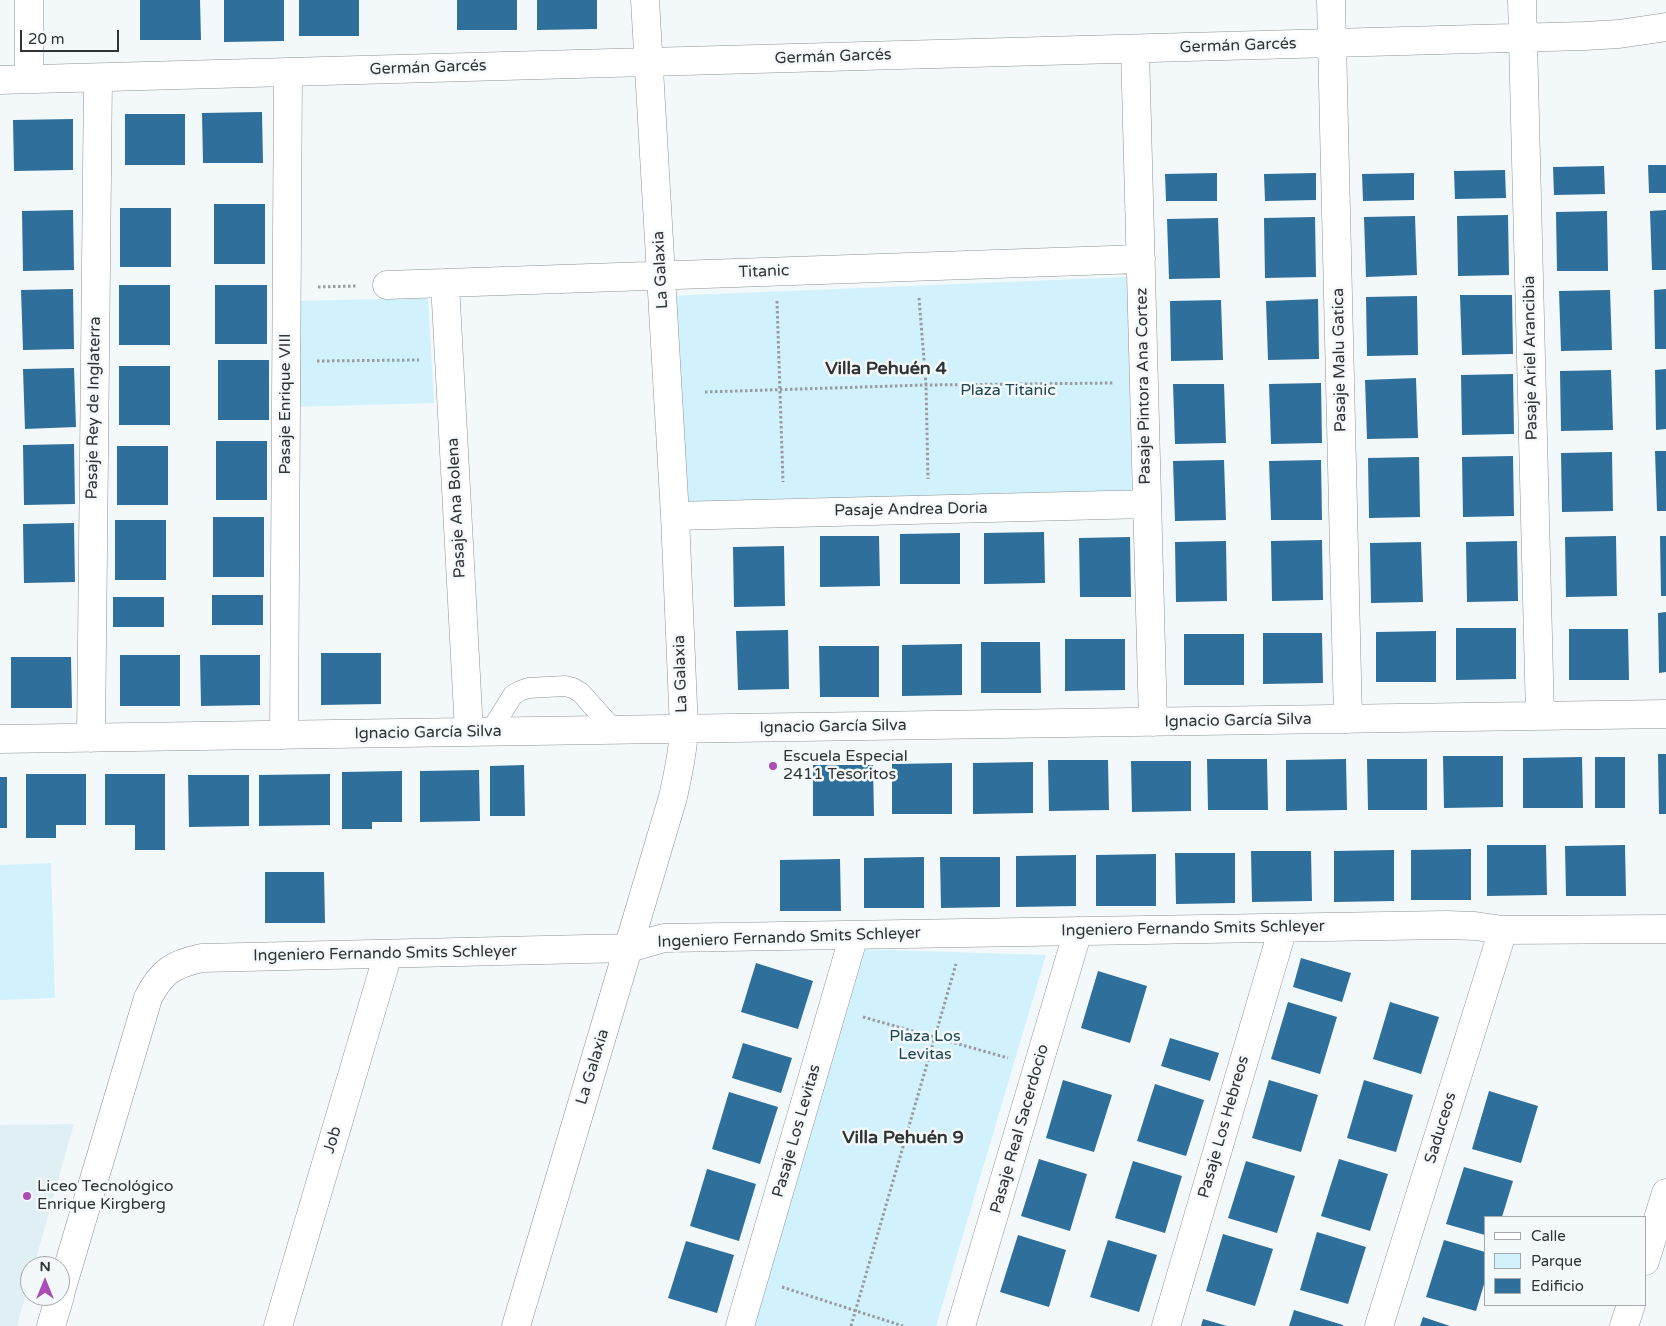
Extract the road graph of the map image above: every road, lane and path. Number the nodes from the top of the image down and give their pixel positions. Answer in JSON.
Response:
{"nodes":[{"id":1,"x":29,"y":0,"type":"edge"},
{"id":2,"x":645,"y":0,"type":"edge"},
{"id":3,"x":1331,"y":0,"type":"edge"},
{"id":4,"x":1522,"y":0,"type":"edge"},
{"id":5,"x":1666,"y":27,"type":"edge"},
{"id":6,"x":1524,"y":38,"type":"junction"},
{"id":7,"x":1332,"y":44,"type":"junction"},
{"id":8,"x":1135,"y":49,"type":"junction"},
{"id":9,"x":649,"y":62,"type":"junction"},
{"id":10,"x":288,"y":72,"type":"junction"},
{"id":11,"x":98,"y":78,"type":"junction"},
{"id":12,"x":29,"y":79,"type":"junction"},
{"id":13,"x":0,"y":80,"type":"edge"},
{"id":14,"x":1141,"y":259,"type":"junction"},
{"id":15,"x":915,"y":267,"type":"junction"},
{"id":16,"x":776,"y":272,"type":"junction"},
{"id":17,"x":661,"y":276,"type":"junction"},
{"id":18,"x":445,"y":283,"type":"junction"},
{"id":19,"x":387,"y":285,"type":"joint"},
{"id":20,"x":286,"y":288,"type":"junction"},
{"id":21,"x":449,"y":360,"type":"junction"},
{"id":22,"x":286,"y":361,"type":"junction"},
{"id":23,"x":1144,"y":383,"type":"junction"},
{"id":24,"x":926,"y":385,"type":"junction"},
{"id":25,"x":780,"y":390,"type":"junction"},
{"id":26,"x":705,"y":392,"type":"dead end"},
{"id":27,"x":1147,"y":504,"type":"junction"},
{"id":28,"x":927,"y":509,"type":"junction"},
{"id":29,"x":784,"y":513,"type":"junction"},
{"id":30,"x":675,"y":516,"type":"junction"},
{"id":31,"x":1666,"y":714,"type":"edge"},
{"id":32,"x":1540,"y":716,"type":"junction"},
{"id":33,"x":1348,"y":719,"type":"junction"},
{"id":34,"x":1153,"y":722,"type":"junction"},
{"id":35,"x":684,"y":729,"type":"junction"},
{"id":36,"x":614,"y":730,"type":"junction"},
{"id":37,"x":480,"y":732,"type":"junction"},
{"id":38,"x":284,"y":735,"type":"junction"},
{"id":39,"x":91,"y":738,"type":"junction"},
{"id":40,"x":0,"y":740,"type":"edge"},
{"id":41,"x":1283,"y":928,"type":"junction"},
{"id":42,"x":1666,"y":929,"type":"edge"},
{"id":43,"x":1503,"y":930,"type":"junction"},
{"id":44,"x":1078,"y":931,"type":"junction"},
{"id":45,"x":965,"y":934,"type":"junction"},
{"id":46,"x":854,"y":935,"type":"junction"},
{"id":47,"x":629,"y":948,"type":"junction"},
{"id":48,"x":388,"y":954,"type":"junction"},
{"id":49,"x":832,"y":1009,"type":"junction"},
{"id":50,"x":935,"y":1038,"type":"junction"},
{"id":51,"x":1038,"y":1067,"type":"junction"},
{"id":52,"x":1666,"y":1193,"type":"edge"},
{"id":53,"x":1646,"y":1258,"type":"edge"},
{"id":54,"x":70,"y":1261,"type":"edge"},
{"id":55,"x":754,"y":1278,"type":"junction"},
{"id":56,"x":57,"y":1306,"type":"edge"},
{"id":57,"x":1631,"y":1306,"type":"edge"},
{"id":58,"x":855,"y":1311,"type":"junction"},
{"id":59,"x":51,"y":1326,"type":"edge"},
{"id":60,"x":278,"y":1326,"type":"edge"},
{"id":61,"x":516,"y":1326,"type":"edge"},
{"id":62,"x":740,"y":1326,"type":"edge"},
{"id":63,"x":851,"y":1326,"type":"edge"},
{"id":64,"x":903,"y":1326,"type":"edge"},
{"id":65,"x":961,"y":1326,"type":"edge"},
{"id":66,"x":1166,"y":1326,"type":"edge"},
{"id":67,"x":1379,"y":1326,"type":"edge"},
{"id":68,"x":1624,"y":1326,"type":"edge"}],
"edges":[{"from":1,"to":12,"type":"street"},
{"from":2,"to":9,"type":"street","name":"La Galaxia"},
{"from":3,"to":7,"type":"street","name":"Pasaje Malu Gatica"},
{"from":4,"to":6,"type":"street","name":"Pasaje Ariel Arancibia"},
{"from":5,"to":6,"type":"street","name":"Germán Garcés"},
{"from":6,"to":7,"type":"street","name":"Germán Garcés"},
{"from":6,"to":32,"type":"street","name":"Pasaje Ariel Arancibia"},
{"from":7,"to":8,"type":"street","name":"Germán Garcés"},
{"from":7,"to":33,"type":"street","name":"Pasaje Malu Gatica"},
{"from":8,"to":9,"type":"street","name":"Germán Garcés"},
{"from":8,"to":14,"type":"street","name":"Pasaje Pintora Ana Cortez"},
{"from":9,"to":10,"type":"street","name":"Germán Garcés"},
{"from":9,"to":17,"type":"street","name":"La Galaxia"},
{"from":10,"to":11,"type":"street","name":"Germán Garcés"},
{"from":10,"to":20,"type":"street","name":"Pasaje Enrique VIII"},
{"from":11,"to":12,"type":"street","name":"Germán Garcés"},
{"from":11,"to":39,"type":"street","name":"Pasaje Rey de Inglaterra"},
{"from":12,"to":13,"type":"street","name":"Germán Garcés"},
{"from":14,"to":15,"type":"street","name":"Titanic"},
{"from":14,"to":23,"type":"street","name":"Pasaje Pintora Ana Cortez"},
{"from":15,"to":16,"type":"street","name":"Titanic"},
{"from":15,"to":24,"type":"path"},
{"from":16,"to":17,"type":"street","name":"Titanic"},
{"from":16,"to":25,"type":"path"},
{"from":17,"to":18,"type":"street","name":"Titanic"},
{"from":17,"to":30,"type":"street","name":"La Galaxia"},
{"from":18,"to":19,"type":"street","name":"Titanic"},
{"from":18,"to":21,"type":"street","name":"Pasaje Ana Bolena"},
{"from":19,"to":20,"type":"path"},
{"from":20,"to":22,"type":"street","name":"Pasaje Enrique VIII"},
{"from":21,"to":22,"type":"path"},
{"from":21,"to":37,"type":"street","name":"Pasaje Ana Bolena"},
{"from":22,"to":38,"type":"street","name":"Pasaje Enrique VIII"},
{"from":23,"to":24,"type":"path"},
{"from":23,"to":27,"type":"street","name":"Pasaje Pintora Ana Cortez"},
{"from":24,"to":25,"type":"path"},
{"from":24,"to":28,"type":"path"},
{"from":25,"to":26,"type":"path"},
{"from":25,"to":29,"type":"path"},
{"from":27,"to":28,"type":"street","name":"Pasaje Andrea Doria"},
{"from":27,"to":34,"type":"street","name":"Pasaje Pintora Ana Cortez"},
{"from":28,"to":29,"type":"street","name":"Pasaje Andrea Doria"},
{"from":29,"to":30,"type":"street","name":"Pasaje Andrea Doria"},
{"from":30,"to":35,"type":"street","name":"La Galaxia"},
{"from":31,"to":32,"type":"street","name":"Ignacio García Silva"},
{"from":32,"to":33,"type":"street","name":"Ignacio García Silva"},
{"from":33,"to":34,"type":"street","name":"Ignacio García Silva"},
{"from":34,"to":35,"type":"street","name":"Ignacio García Silva"},
{"from":35,"to":36,"type":"street","name":"Ignacio García Silva"},
{"from":35,"to":47,"type":"street","name":"La Galaxia"},
{"from":36,"to":37,"type":"street","name":"Ignacio García Silva"},
{"from":36,"to":37,"type":"lane"},
{"from":37,"to":38,"type":"street","name":"Ignacio García Silva"},
{"from":38,"to":39,"type":"street","name":"Ignacio García Silva"},
{"from":39,"to":40,"type":"street","name":"Ignacio García Silva"},
{"from":41,"to":43,"type":"street","name":"Ingeniero Fernando Smits Schleyer"},
{"from":41,"to":44,"type":"street","name":"Ingeniero Fernando Smits Schleyer"},
{"from":41,"to":66,"type":"street","name":"Pasaje Los Hebreos"},
{"from":42,"to":43,"type":"street","name":"Ingeniero Fernando Smits Schleyer"},
{"from":43,"to":67,"type":"street","name":"Saduceos"},
{"from":44,"to":45,"type":"street","name":"Ingeniero Fernando Smits Schleyer"},
{"from":44,"to":51,"type":"street","name":"Pasaje Real Sacerdocio"},
{"from":45,"to":46,"type":"street","name":"Ingeniero Fernando Smits Schleyer"},
{"from":45,"to":50,"type":"path"},
{"from":46,"to":47,"type":"street","name":"Ingeniero Fernando Smits Schleyer"},
{"from":46,"to":49,"type":"street","name":"Pasaje Los Levitas"},
{"from":47,"to":48,"type":"street","name":"Ingeniero Fernando Smits Schleyer"},
{"from":47,"to":61,"type":"street","name":"La Galaxia"},
{"from":48,"to":54,"type":"street","name":"Ingeniero Fernando Smits Schleyer"},
{"from":48,"to":60,"type":"street","name":"Job"},
{"from":49,"to":50,"type":"path"},
{"from":49,"to":55,"type":"street","name":"Pasaje Los Levitas"},
{"from":50,"to":51,"type":"path"},
{"from":50,"to":58,"type":"path"},
{"from":51,"to":65,"type":"street","name":"Pasaje Real Sacerdocio"},
{"from":52,"to":53,"type":"street"},
{"from":55,"to":58,"type":"path"},
{"from":55,"to":62,"type":"street","name":"Pasaje Los Levitas"},
{"from":56,"to":59,"type":"street","name":"Ingeniero Fernando Smits Schleyer"},
{"from":57,"to":68,"type":"street"},
{"from":58,"to":63,"type":"path"},
{"from":58,"to":64,"type":"path"}]}
